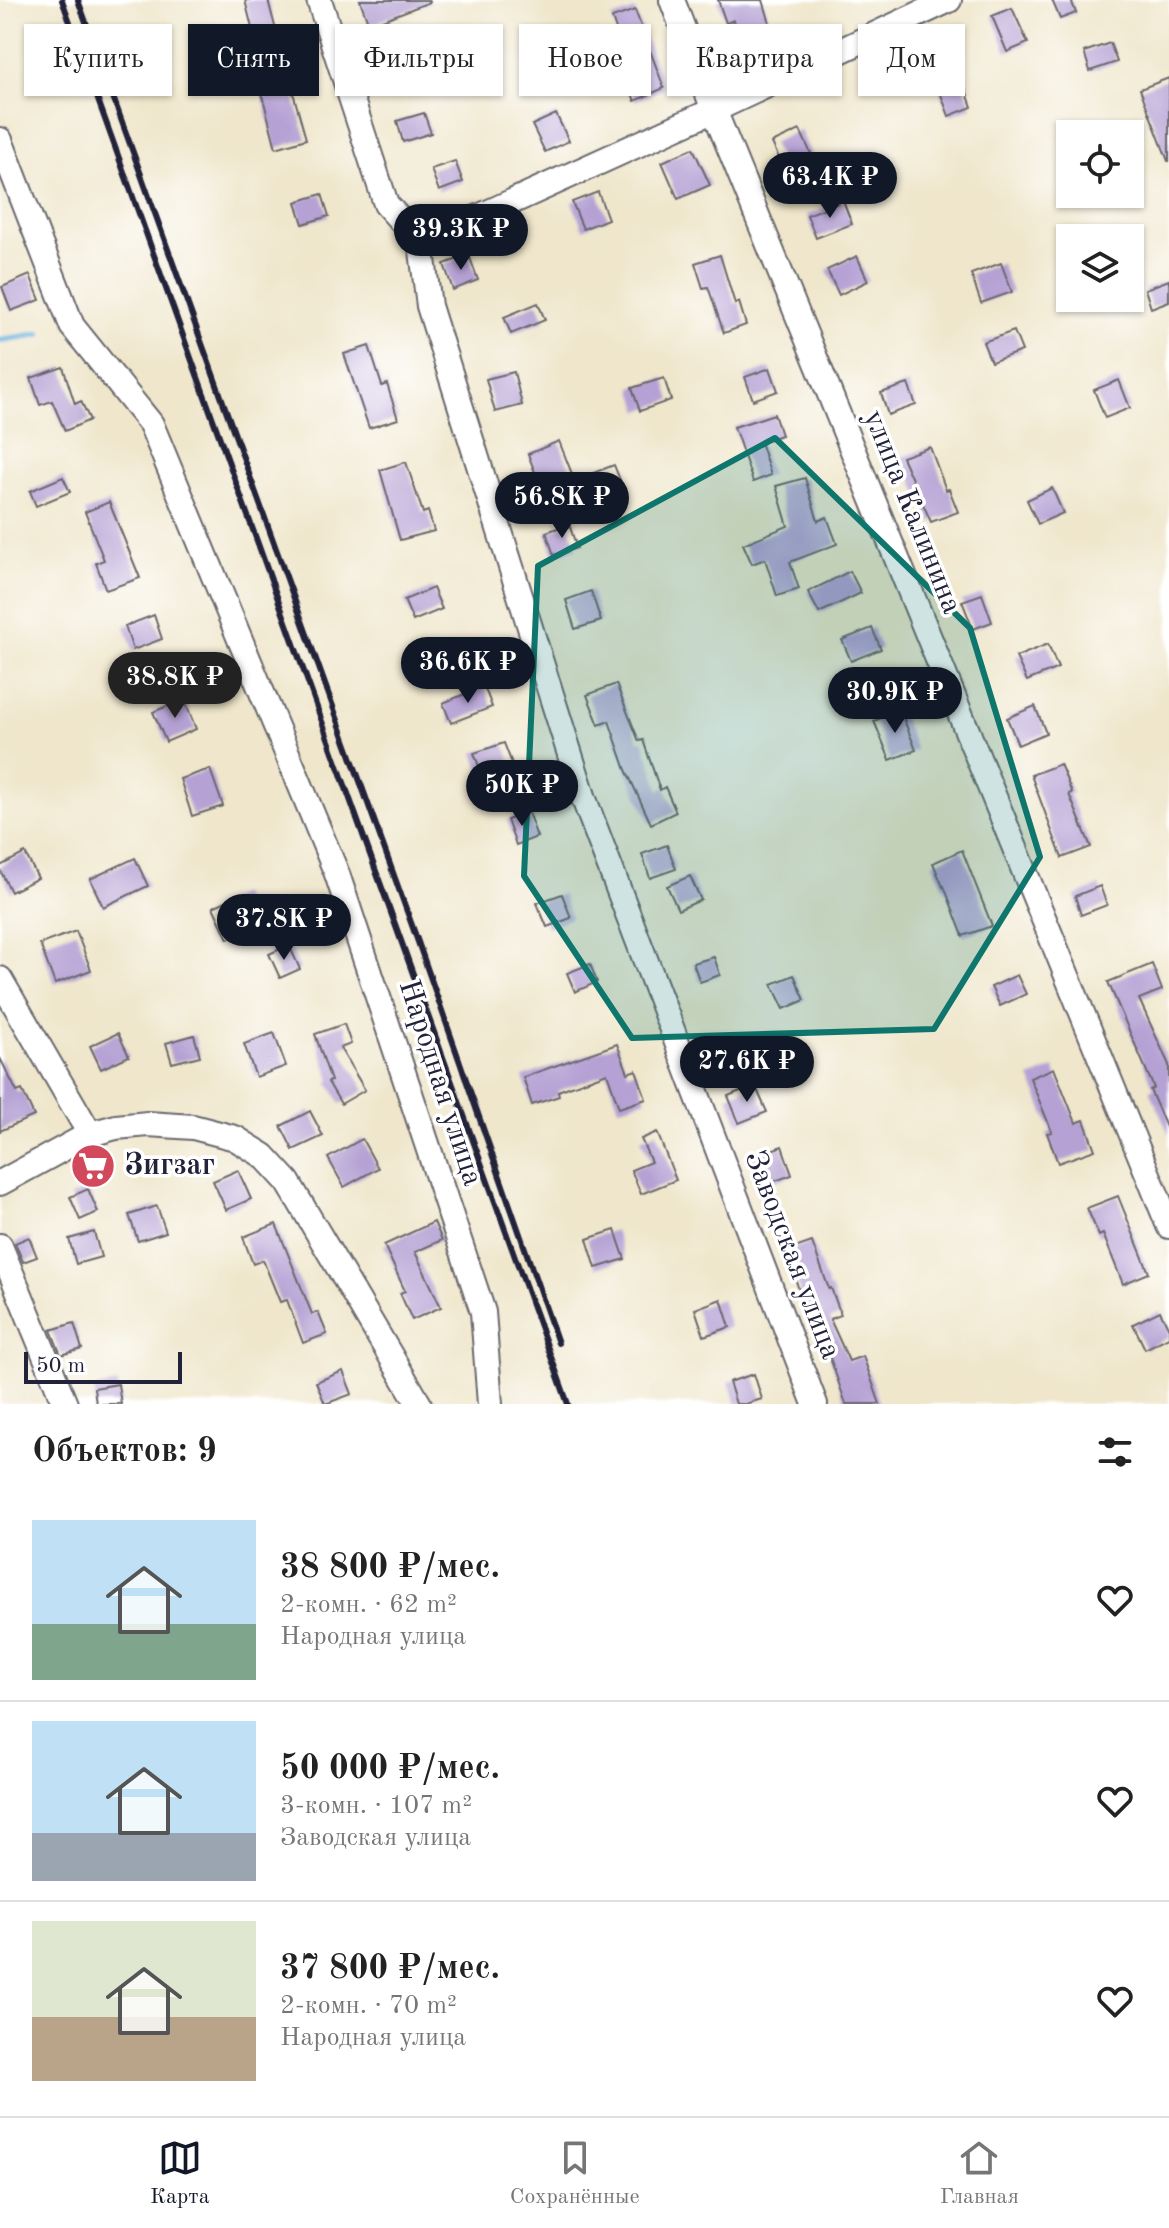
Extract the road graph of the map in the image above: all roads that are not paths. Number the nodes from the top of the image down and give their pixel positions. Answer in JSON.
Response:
{"nodes":[{"id":1,"x":319,"y":0,"type":"edge"},
{"id":2,"x":672,"y":0,"type":"edge"},
{"id":3,"x":949,"y":0,"type":"edge"},
{"id":4,"x":714,"y":110,"type":"junction"},
{"id":5,"x":0,"y":140,"type":"edge"},
{"id":6,"x":421,"y":243,"type":"junction"},
{"id":7,"x":0,"y":979,"type":"edge"},
{"id":8,"x":90,"y":1134,"type":"junction"},
{"id":9,"x":0,"y":1183,"type":"edge"},
{"id":10,"x":1169,"y":1226,"type":"edge"},
{"id":11,"x":0,"y":1246,"type":"edge"},
{"id":12,"x":65,"y":1404,"type":"edge"},
{"id":13,"x":419,"y":1404,"type":"edge"},
{"id":14,"x":490,"y":1404,"type":"edge"},
{"id":15,"x":815,"y":1404,"type":"edge"}],
"edges":[{"from":1,"to":6,"type":"street"},
{"from":2,"to":4,"type":"street","name":"улица Калинина"},
{"from":3,"to":4,"type":"street"},
{"from":4,"to":6,"type":"street"},
{"from":4,"to":10,"type":"street","name":"улица Калинина"},
{"from":5,"to":14,"type":"street","name":"Народная улица"},
{"from":6,"to":15,"type":"street","name":"Заводская улица"},
{"from":7,"to":8,"type":"street"},
{"from":8,"to":9,"type":"street"},
{"from":8,"to":13,"type":"street"},
{"from":11,"to":12,"type":"street"}]}
